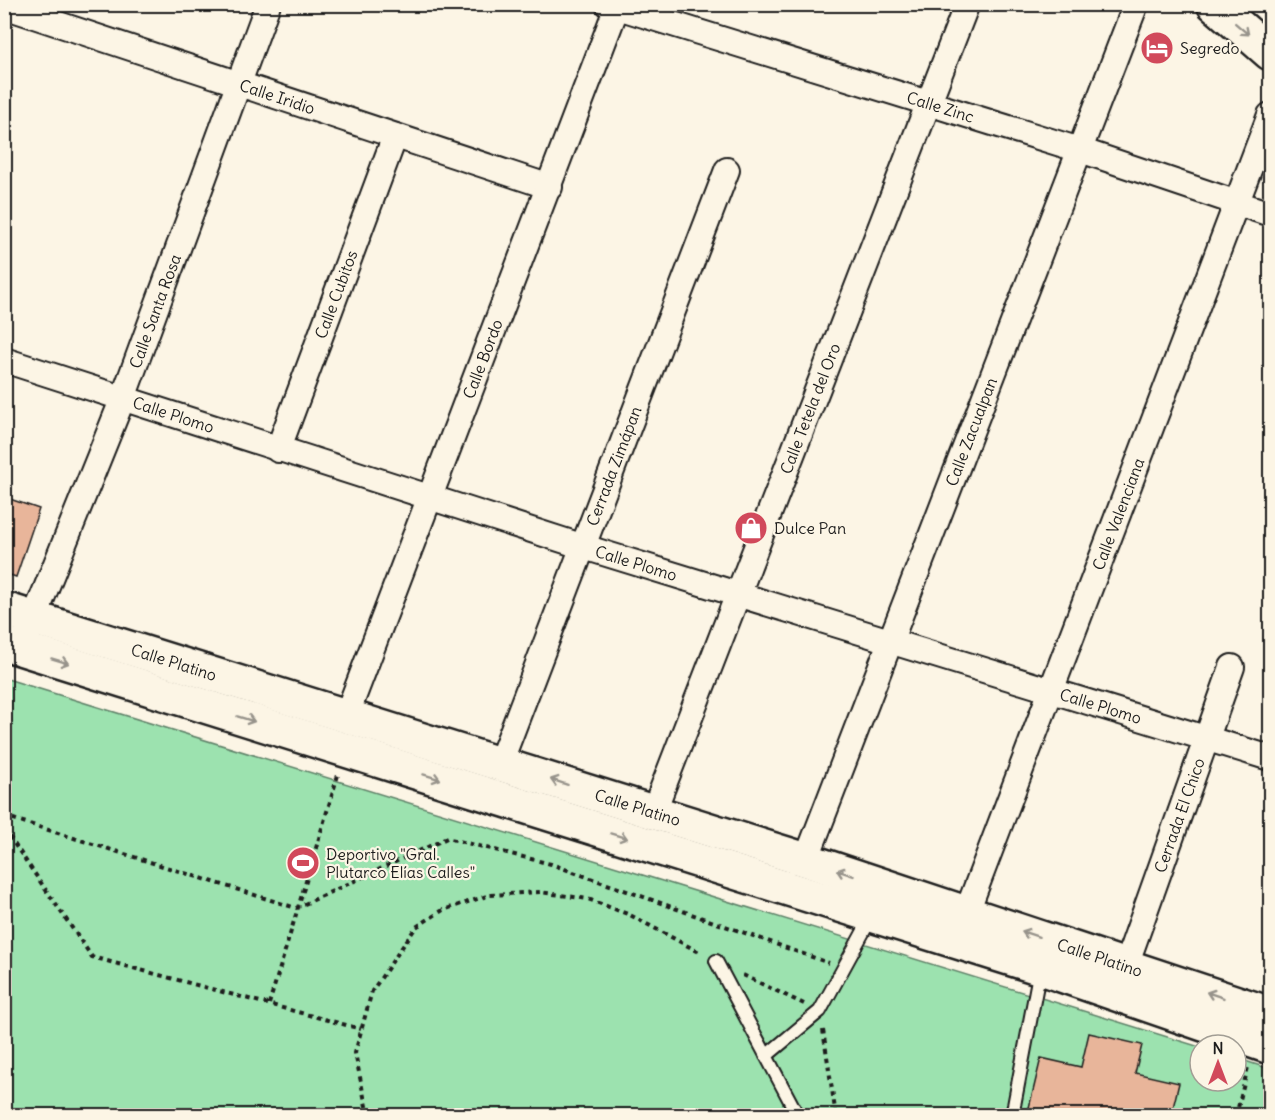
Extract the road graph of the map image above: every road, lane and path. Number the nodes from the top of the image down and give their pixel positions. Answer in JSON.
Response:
{"nodes":[{"id":1,"x":267,"y":4,"type":"edge"},
{"id":2,"x":967,"y":4,"type":"edge"},
{"id":3,"x":1136,"y":4,"type":"edge"},
{"id":4,"x":1214,"y":4,"type":"edge"},
{"id":5,"x":615,"y":5,"type":"edge"},
{"id":6,"x":4,"y":6,"type":"edge"},
{"id":7,"x":1270,"y":53,"type":"edge"},
{"id":8,"x":238,"y":85,"type":"junction"},
{"id":9,"x":927,"y":104,"type":"junction"},
{"id":10,"x":1270,"y":115,"type":"edge"},
{"id":11,"x":395,"y":136,"type":"junction"},
{"id":12,"x":1080,"y":150,"type":"junction"},
{"id":13,"x":727,"y":170,"type":"dead end"},
{"id":14,"x":550,"y":187,"type":"junction"},
{"id":15,"x":1236,"y":204,"type":"junction"},
{"id":16,"x":1270,"y":214,"type":"edge"},
{"id":17,"x":4,"y":360,"type":"edge"},
{"id":18,"x":123,"y":398,"type":"junction"},
{"id":19,"x":278,"y":450,"type":"junction"},
{"id":20,"x":430,"y":498,"type":"junction"},
{"id":21,"x":585,"y":548,"type":"junction"},
{"id":22,"x":736,"y":592,"type":"junction"},
{"id":23,"x":19,"y":614,"type":"edge"},
{"id":24,"x":891,"y":641,"type":"junction"},
{"id":25,"x":13,"y":646,"type":"edge"},
{"id":26,"x":1232,"y":667,"type":"dead end"},
{"id":27,"x":1050,"y":689,"type":"junction"},
{"id":28,"x":347,"y":714,"type":"junction"},
{"id":29,"x":1206,"y":737,"type":"junction"},
{"id":30,"x":1270,"y":758,"type":"edge"},
{"id":31,"x":500,"y":763,"type":"junction"},
{"id":32,"x":339,"y":772,"type":"dead end"},
{"id":33,"x":653,"y":813,"type":"junction"},
{"id":34,"x":4,"y":816,"type":"edge"},
{"id":35,"x":4,"y":829,"type":"edge"},
{"id":36,"x":806,"y":860,"type":"junction"},
{"id":37,"x":296,"y":908,"type":"junction"},
{"id":38,"x":966,"y":914,"type":"junction"},
{"id":39,"x":873,"y":915,"type":"junction"},
{"id":40,"x":716,"y":961,"type":"junction"},
{"id":41,"x":1126,"y":965,"type":"junction"},
{"id":42,"x":844,"y":968,"type":"junction"},
{"id":43,"x":1041,"y":968,"type":"junction"},
{"id":44,"x":269,"y":1004,"type":"junction"},
{"id":45,"x":820,"y":1011,"type":"junction"},
{"id":46,"x":361,"y":1029,"type":"junction"},
{"id":47,"x":1265,"y":1040,"type":"edge"},
{"id":48,"x":766,"y":1056,"type":"junction"},
{"id":49,"x":837,"y":1115,"type":"edge"},
{"id":50,"x":368,"y":1116,"type":"edge"},
{"id":51,"x":798,"y":1116,"type":"edge"},
{"id":52,"x":1012,"y":1116,"type":"edge"},
{"id":53,"x":1236,"y":1116,"type":"edge"}],
"edges":[{"from":1,"to":8,"type":"street","name":"Calle Santa Rosa"},
{"from":2,"to":9,"type":"street","name":"Calle Tetela del Oro"},
{"from":3,"to":12,"type":"street","name":"Calle Zacualpan"},
{"from":4,"to":7,"type":"street","one_way":true},
{"from":5,"to":9,"type":"street","name":"Calle Zinc"},
{"from":5,"to":14,"type":"street","name":"Calle Bordo"},
{"from":6,"to":8,"type":"street","name":"Calle Iridio"},
{"from":8,"to":11,"type":"street","name":"Calle Iridio"},
{"from":8,"to":18,"type":"street","name":"Calle Santa Rosa"},
{"from":9,"to":12,"type":"street","name":"Calle Zinc"},
{"from":9,"to":22,"type":"street","name":"Calle Tetela del Oro"},
{"from":10,"to":15,"type":"street","name":"Calle Valenciana"},
{"from":11,"to":14,"type":"street","name":"Calle Iridio"},
{"from":11,"to":19,"type":"street","name":"Calle Cubitos"},
{"from":12,"to":15,"type":"street","name":"Calle Zinc"},
{"from":12,"to":24,"type":"street","name":"Calle Zacualpan"},
{"from":13,"to":21,"type":"street","name":"Cerrada Zimápan"},
{"from":14,"to":20,"type":"street","name":"Calle Bordo"},
{"from":15,"to":16,"type":"street","name":"Calle Zinc"},
{"from":15,"to":27,"type":"street","name":"Calle Valenciana"},
{"from":17,"to":18,"type":"street","name":"Calle Plomo"},
{"from":18,"to":19,"type":"street","name":"Calle Plomo"},
{"from":18,"to":23,"type":"street","name":"Calle Santa Rosa"},
{"from":19,"to":20,"type":"street","name":"Calle Plomo"},
{"from":20,"to":21,"type":"street","name":"Calle Plomo"},
{"from":20,"to":28,"type":"street","name":"Calle Bordo"},
{"from":21,"to":22,"type":"street","name":"Calle Plomo"},
{"from":21,"to":31,"type":"street","name":"Cerrada Zimápan"},
{"from":22,"to":24,"type":"street","name":"Calle Plomo"},
{"from":22,"to":33,"type":"street","name":"Calle Tetela del Oro"},
{"from":23,"to":25,"type":"street","name":"Calle Santa Rosa"},
{"from":23,"to":28,"type":"street","name":"Calle Platino"},
{"from":24,"to":27,"type":"street","name":"Calle Plomo"},
{"from":24,"to":36,"type":"street","name":"Calle Zacualpan"},
{"from":25,"to":39,"type":"street","name":"Calle Platino","one_way":true},
{"from":26,"to":29,"type":"street","name":"Cerrada El Chico"},
{"from":27,"to":29,"type":"street","name":"Calle Plomo"},
{"from":27,"to":38,"type":"street","name":"Calle Valenciana"},
{"from":28,"to":31,"type":"street","name":"Calle Platino"},
{"from":29,"to":30,"type":"street","name":"Calle Plomo"},
{"from":29,"to":41,"type":"street","name":"Cerrada El Chico"},
{"from":33,"to":31,"type":"street","name":"Calle Platino","one_way":true},
{"from":32,"to":37,"type":"path"},
{"from":33,"to":36,"type":"street","name":"Calle Platino"},
{"from":34,"to":37,"type":"path"},
{"from":35,"to":44,"type":"path"},
{"from":38,"to":36,"type":"street","name":"Calle Platino","one_way":true},
{"from":37,"to":42,"type":"path"},
{"from":37,"to":44,"type":"path"},
{"from":41,"to":38,"type":"street","name":"Calle Platino","one_way":true},
{"from":39,"to":42,"type":"lane"},
{"from":39,"to":43,"type":"street","name":"Calle Platino"},
{"from":40,"to":45,"type":"path"},
{"from":40,"to":46,"type":"path"},
{"from":40,"to":48,"type":"lane"},
{"from":47,"to":41,"type":"street","name":"Calle Platino","one_way":true},
{"from":42,"to":45,"type":"lane"},
{"from":43,"to":47,"type":"street","name":"Calle Platino"},
{"from":43,"to":52,"type":"lane"},
{"from":44,"to":46,"type":"path"},
{"from":45,"to":48,"type":"lane"},
{"from":45,"to":49,"type":"path"},
{"from":46,"to":50,"type":"path"},
{"from":47,"to":53,"type":"path"},
{"from":48,"to":51,"type":"lane"}]}
